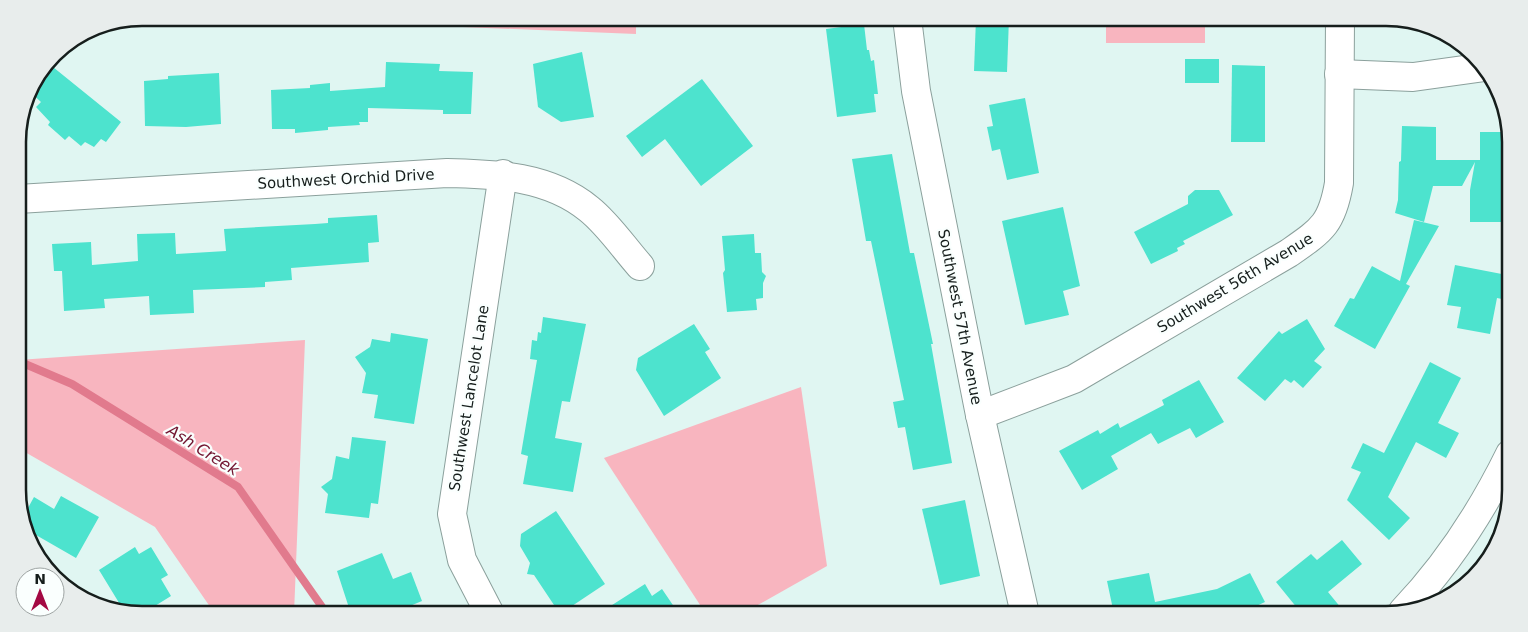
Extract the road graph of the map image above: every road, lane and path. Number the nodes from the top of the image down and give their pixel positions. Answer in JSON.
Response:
{"nodes":[{"id":1,"x":908,"y":26,"type":"edge"},
{"id":2,"x":1340,"y":26,"type":"edge"},
{"id":3,"x":1475,"y":68,"type":"edge"},
{"id":4,"x":1339,"y":74,"type":"junction"},
{"id":5,"x":503,"y":174,"type":"junction"},
{"id":6,"x":26,"y":199,"type":"edge"},
{"id":7,"x":640,"y":266,"type":"dead end"},
{"id":8,"x":980,"y":415,"type":"junction"},
{"id":9,"x":1502,"y":470,"type":"edge"},
{"id":10,"x":1409,"y":604,"type":"edge"},
{"id":11,"x":486,"y":606,"type":"edge"},
{"id":12,"x":1023,"y":606,"type":"edge"}],
"edges":[{"from":1,"to":8,"type":"street","name":"Southwest 57th Avenue"},
{"from":2,"to":4,"type":"street","name":"Southwest 56th Avenue"},
{"from":3,"to":4,"type":"street"},
{"from":4,"to":8,"type":"street","name":"Southwest 56th Avenue"},
{"from":5,"to":6,"type":"street","name":"Southwest Orchid Drive"},
{"from":5,"to":7,"type":"street","name":"Southwest Orchid Drive"},
{"from":5,"to":11,"type":"street","name":"Southwest Lancelot Lane"},
{"from":8,"to":12,"type":"street","name":"Southwest 57th Avenue"},
{"from":9,"to":10,"type":"street"}]}
